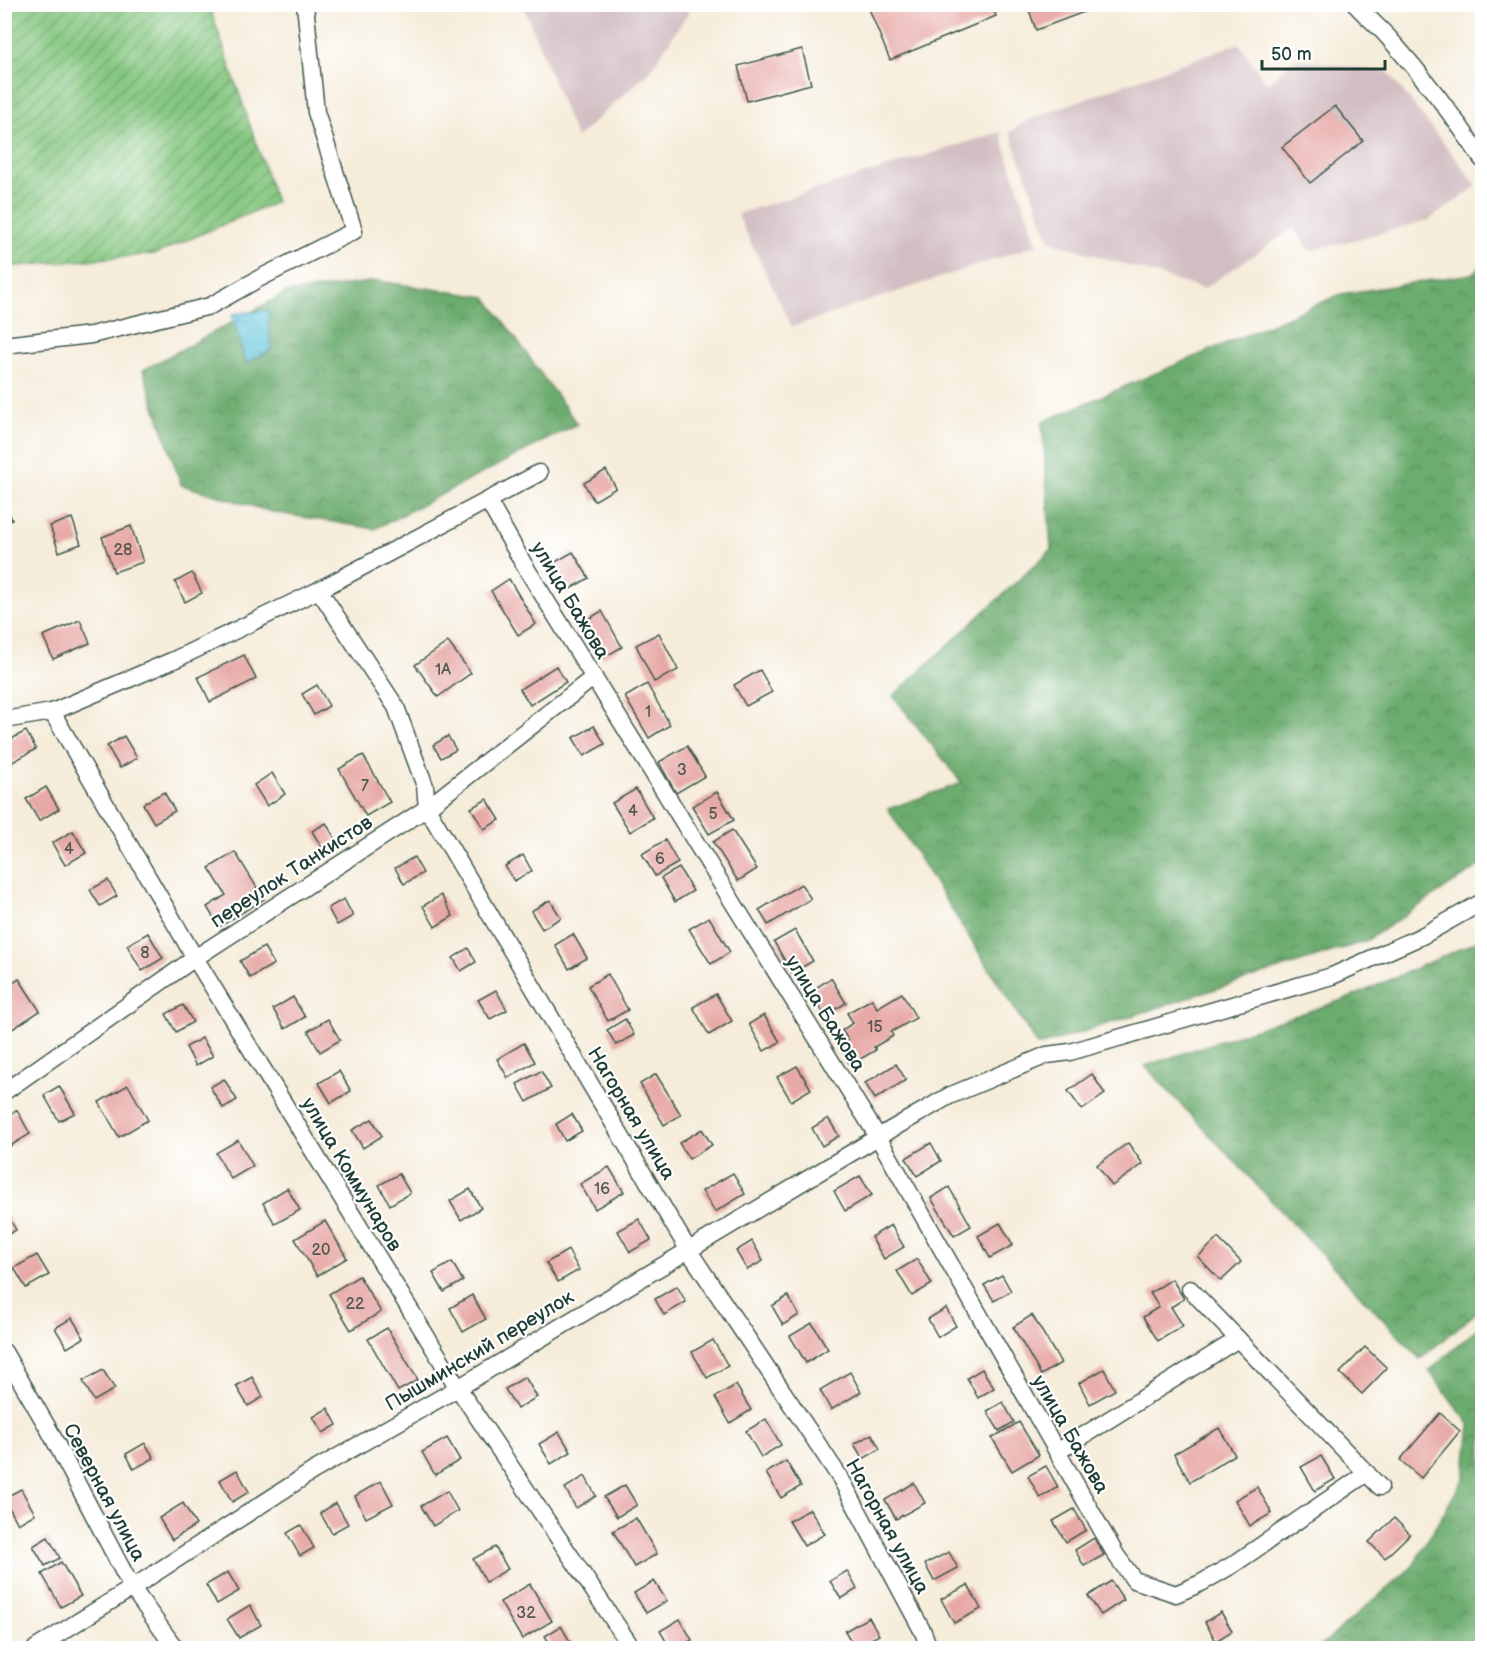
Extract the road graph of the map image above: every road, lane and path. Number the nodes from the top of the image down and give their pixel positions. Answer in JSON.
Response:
{"nodes":[{"id":1,"x":305,"y":4,"type":"edge"},
{"id":2,"x":1355,"y":4,"type":"edge"},
{"id":3,"x":1482,"y":159,"type":"edge"},
{"id":4,"x":4,"y":345,"type":"edge"},
{"id":5,"x":539,"y":473,"type":"dead end"},
{"id":6,"x":488,"y":501,"type":"junction"},
{"id":7,"x":319,"y":590,"type":"junction"},
{"id":8,"x":594,"y":677,"type":"junction"},
{"id":9,"x":52,"y":711,"type":"junction"},
{"id":10,"x":4,"y":720,"type":"edge"},
{"id":11,"x":427,"y":808,"type":"junction"},
{"id":12,"x":1482,"y":903,"type":"edge"},
{"id":13,"x":195,"y":958,"type":"junction"},
{"id":14,"x":4,"y":1092,"type":"edge"},
{"id":15,"x":878,"y":1137,"type":"junction"},
{"id":16,"x":689,"y":1251,"type":"junction"},
{"id":17,"x":1190,"y":1288,"type":"dead end"},
{"id":18,"x":1238,"y":1339,"type":"junction"},
{"id":19,"x":4,"y":1352,"type":"edge"},
{"id":20,"x":458,"y":1388,"type":"junction"},
{"id":21,"x":1057,"y":1452,"type":"junction"},
{"id":22,"x":1367,"y":1473,"type":"junction"},
{"id":23,"x":1380,"y":1486,"type":"dead end"},
{"id":24,"x":132,"y":1588,"type":"junction"},
{"id":25,"x":36,"y":1648,"type":"edge"},
{"id":26,"x":175,"y":1648,"type":"edge"},
{"id":27,"x":632,"y":1648,"type":"edge"},
{"id":28,"x":929,"y":1648,"type":"edge"}],
"edges":[{"from":1,"to":4,"type":"street"},
{"from":2,"to":3,"type":"street"},
{"from":5,"to":6,"type":"street"},
{"from":6,"to":7,"type":"street"},
{"from":6,"to":8,"type":"street","name":"улица Бажова"},
{"from":7,"to":9,"type":"street"},
{"from":7,"to":11,"type":"street","name":"Нагорная улица"},
{"from":8,"to":11,"type":"street","name":"переулок Танкистов"},
{"from":8,"to":15,"type":"street","name":"улица Бажова"},
{"from":9,"to":10,"type":"street"},
{"from":9,"to":13,"type":"street","name":"улица Коммунаров"},
{"from":11,"to":13,"type":"street","name":"переулок Танкистов"},
{"from":11,"to":16,"type":"street","name":"Нагорная улица"},
{"from":12,"to":15,"type":"street","name":"Пышминский переулок"},
{"from":13,"to":14,"type":"street","name":"переулок Танкистов"},
{"from":13,"to":20,"type":"street","name":"улица Коммунаров"},
{"from":15,"to":16,"type":"street","name":"Пышминский переулок"},
{"from":15,"to":21,"type":"street","name":"улица Бажова"},
{"from":16,"to":20,"type":"street","name":"Пышминский переулок"},
{"from":16,"to":28,"type":"street","name":"Нагорная улица"},
{"from":17,"to":18,"type":"street"},
{"from":18,"to":21,"type":"street"},
{"from":18,"to":22,"type":"street"},
{"from":19,"to":24,"type":"street","name":"Северная улица"},
{"from":20,"to":24,"type":"street","name":"Пышминский переулок"},
{"from":20,"to":27,"type":"street","name":"улица Коммунаров"},
{"from":21,"to":22,"type":"street","name":"улица Бажова"},
{"from":22,"to":23,"type":"street"},
{"from":24,"to":25,"type":"street","name":"Пышминский переулок"},
{"from":24,"to":26,"type":"street","name":"Северная улица"}]}
